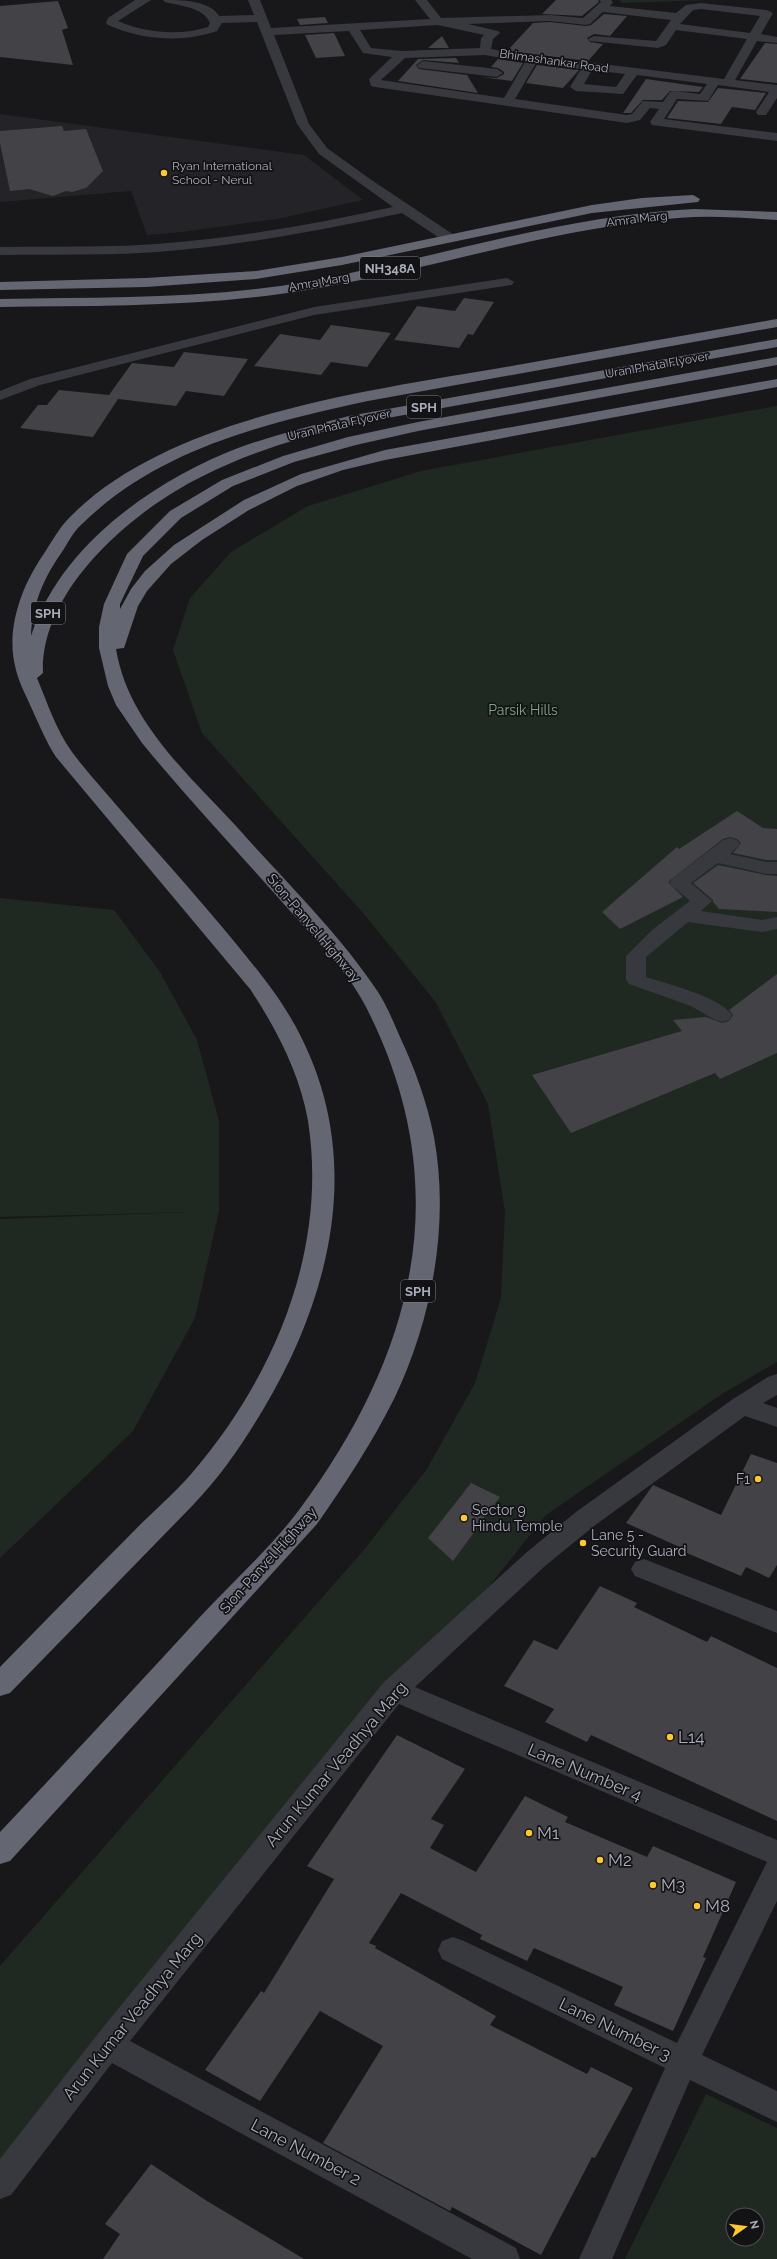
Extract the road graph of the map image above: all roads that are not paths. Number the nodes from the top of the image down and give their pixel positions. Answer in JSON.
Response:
{"nodes":[{"id":1,"x":145,"y":0,"type":"edge"},
{"id":2,"x":169,"y":0,"type":"edge"},
{"id":3,"x":254,"y":0,"type":"edge"},
{"id":4,"x":421,"y":0,"type":"edge"},
{"id":5,"x":602,"y":4,"type":"edge"},
{"id":6,"x":546,"y":6,"type":"dead end"},
{"id":7,"x":262,"y":18,"type":"junction"},
{"id":8,"x":518,"y":18,"type":"junction"},
{"id":9,"x":550,"y":18,"type":"junction"},
{"id":10,"x":215,"y":20,"type":"junction"},
{"id":11,"x":438,"y":22,"type":"junction"},
{"id":12,"x":586,"y":22,"type":"junction"},
{"id":13,"x":675,"y":22,"type":"junction"},
{"id":14,"x":761,"y":23,"type":"junction"},
{"id":15,"x":384,"y":25,"type":"junction"},
{"id":16,"x":777,"y":25,"type":"edge"},
{"id":17,"x":352,"y":27,"type":"junction"},
{"id":18,"x":267,"y":32,"type":"junction"},
{"id":19,"x":494,"y":33,"type":"junction"},
{"id":20,"x":754,"y":37,"type":"junction"},
{"id":21,"x":594,"y":39,"type":"junction"},
{"id":22,"x":777,"y":40,"type":"edge"},
{"id":23,"x":485,"y":51,"type":"junction"},
{"id":24,"x":506,"y":56,"type":"junction"},
{"id":25,"x":399,"y":58,"type":"junction"},
{"id":26,"x":532,"y":59,"type":"junction"},
{"id":27,"x":574,"y":64,"type":"junction"},
{"id":28,"x":588,"y":66,"type":"junction"},
{"id":29,"x":633,"y":72,"type":"junction"},
{"id":30,"x":498,"y":73,"type":"junction"},
{"id":31,"x":684,"y":78,"type":"junction"},
{"id":32,"x":714,"y":82,"type":"junction"},
{"id":33,"x":728,"y":83,"type":"junction"},
{"id":34,"x":777,"y":89,"type":"edge"},
{"id":35,"x":602,"y":90,"type":"junction"},
{"id":36,"x":674,"y":96,"type":"junction"},
{"id":37,"x":483,"y":97,"type":"junction"},
{"id":38,"x":508,"y":101,"type":"junction"},
{"id":39,"x":665,"y":106,"type":"junction"},
{"id":40,"x":585,"y":112,"type":"junction"},
{"id":41,"x":762,"y":112,"type":"dead end"},
{"id":42,"x":777,"y":137,"type":"edge"},
{"id":43,"x":704,"y":198,"type":"dead end"},
{"id":44,"x":406,"y":208,"type":"junction"},
{"id":45,"x":777,"y":216,"type":"edge"},
{"id":46,"x":449,"y":238,"type":"junction"},
{"id":47,"x":0,"y":251,"type":"edge"},
{"id":48,"x":507,"y":282,"type":"dead end"},
{"id":49,"x":0,"y":286,"type":"edge"},
{"id":50,"x":0,"y":303,"type":"edge"},
{"id":51,"x":777,"y":323,"type":"edge"},
{"id":52,"x":777,"y":343,"type":"edge"},
{"id":53,"x":777,"y":361,"type":"edge"},
{"id":54,"x":777,"y":383,"type":"edge"},
{"id":55,"x":0,"y":396,"type":"edge"},
{"id":56,"x":116,"y":687,"type":"junction"},
{"id":57,"x":36,"y":697,"type":"junction"},
{"id":58,"x":777,"y":868,"type":"edge"},
{"id":59,"x":684,"y":915,"type":"junction"},
{"id":60,"x":777,"y":923,"type":"edge"},
{"id":61,"x":722,"y":1015,"type":"dead end"},
{"id":62,"x":777,"y":1383,"type":"edge"},
{"id":63,"x":742,"y":1405,"type":"junction"},
{"id":64,"x":777,"y":1418,"type":"edge"},
{"id":65,"x":644,"y":1569,"type":"dead end"},
{"id":66,"x":777,"y":1622,"type":"edge"},
{"id":67,"x":0,"y":1685,"type":"edge"},
{"id":68,"x":394,"y":1690,"type":"junction"},
{"id":69,"x":0,"y":1852,"type":"edge"},
{"id":70,"x":777,"y":1853,"type":"edge"},
{"id":71,"x":777,"y":1870,"type":"edge"},
{"id":72,"x":453,"y":1950,"type":"dead end"},
{"id":73,"x":108,"y":2045,"type":"junction"},
{"id":74,"x":683,"y":2062,"type":"junction"},
{"id":75,"x":777,"y":2107,"type":"edge"},
{"id":76,"x":0,"y":2184,"type":"edge"},
{"id":77,"x":504,"y":2259,"type":"edge"},
{"id":78,"x":595,"y":2259,"type":"edge"}],
"edges":[{"from":1,"to":10,"type":"street"},
{"from":2,"to":10,"type":"street"},
{"from":3,"to":7,"type":"street"},
{"from":4,"to":11,"type":"street"},
{"from":5,"to":12,"type":"street"},
{"from":5,"to":13,"type":"street"},
{"from":6,"to":9,"type":"street"},
{"from":7,"to":10,"type":"street"},
{"from":7,"to":18,"type":"street"},
{"from":8,"to":9,"type":"street"},
{"from":8,"to":11,"type":"street"},
{"from":8,"to":19,"type":"street"},
{"from":9,"to":12,"type":"street"},
{"from":11,"to":15,"type":"street","name":"Bhimashankar Road"},
{"from":11,"to":19,"type":"street","name":"Bhimashankar Road"},
{"from":12,"to":21,"type":"street"},
{"from":13,"to":14,"type":"street"},
{"from":13,"to":20,"type":"street"},
{"from":13,"to":21,"type":"street"},
{"from":14,"to":16,"type":"street"},
{"from":14,"to":20,"type":"street"},
{"from":15,"to":17,"type":"street","name":"Bhimashankar Road"},
{"from":15,"to":25,"type":"street"},
{"from":17,"to":18,"type":"street","name":"Bhimashankar Road"},
{"from":17,"to":25,"type":"street"},
{"from":18,"to":44,"type":"street"},
{"from":19,"to":23,"type":"street","name":"Bhimashankar Road"},
{"from":20,"to":22,"type":"street"},
{"from":20,"to":33,"type":"street"},
{"from":21,"to":27,"type":"street"},
{"from":23,"to":24,"type":"street","name":"Bhimashankar Road"},
{"from":23,"to":25,"type":"street"},
{"from":24,"to":26,"type":"street","name":"Bhimashankar Road"},
{"from":24,"to":30,"type":"street"},
{"from":25,"to":30,"type":"street"},
{"from":25,"to":37,"type":"street"},
{"from":26,"to":27,"type":"street","name":"Bhimashankar Road"},
{"from":26,"to":38,"type":"street"},
{"from":27,"to":28,"type":"street","name":"Bhimashankar Road"},
{"from":28,"to":29,"type":"street","name":"Bhimashankar Road"},
{"from":28,"to":35,"type":"street"},
{"from":29,"to":31,"type":"street","name":"Bhimashankar Road"},
{"from":29,"to":35,"type":"street"},
{"from":30,"to":37,"type":"street"},
{"from":31,"to":32,"type":"street","name":"Bhimashankar Road"},
{"from":31,"to":36,"type":"street"},
{"from":32,"to":33,"type":"street","name":"Bhimashankar Road"},
{"from":32,"to":36,"type":"street"},
{"from":33,"to":34,"type":"street","name":"Bhimashankar Road"},
{"from":34,"to":41,"type":"street"},
{"from":35,"to":40,"type":"street"},
{"from":36,"to":39,"type":"street"},
{"from":37,"to":38,"type":"street"},
{"from":38,"to":40,"type":"street"},
{"from":39,"to":40,"type":"street"},
{"from":39,"to":42,"type":"street"},
{"from":43,"to":46,"type":"highway","name":"Amra Marg","number":"NH348A"},
{"from":44,"to":46,"type":"street"},
{"from":44,"to":47,"type":"street"},
{"from":45,"to":50,"type":"highway","name":"Amra Marg","number":"NH348A"},
{"from":46,"to":49,"type":"highway","name":"Amra Marg","number":"NH348A"},
{"from":48,"to":55,"type":"street"},
{"from":51,"to":57,"type":"highway"},
{"from":52,"to":57,"type":"highway","name":"Uran Phata Flyover","number":"SPH"},
{"from":53,"to":56,"type":"highway","name":"Uran Phata Flyover","number":"SPH"},
{"from":54,"to":56,"type":"highway"},
{"from":56,"to":69,"type":"highway","name":"Sion-Panvel Highway","number":"SPH"},
{"from":57,"to":67,"type":"highway","number":"SPH"},
{"from":58,"to":59,"type":"street"},
{"from":59,"to":60,"type":"street"},
{"from":59,"to":61,"type":"street"},
{"from":62,"to":63,"type":"street","name":"Arun Kumar Veadhya Marg"},
{"from":63,"to":64,"type":"street"},
{"from":63,"to":68,"type":"street","name":"Arun Kumar Veadhya Marg"},
{"from":65,"to":66,"type":"street"},
{"from":68,"to":70,"type":"street","name":"Lane Number 4"},
{"from":68,"to":73,"type":"street","name":"Arun Kumar Veadhya Marg"},
{"from":71,"to":74,"type":"street"},
{"from":72,"to":74,"type":"street","name":"Lane Number 3"},
{"from":73,"to":76,"type":"street","name":"Arun Kumar Veadhya Marg"},
{"from":73,"to":77,"type":"street","name":"Lane Number 2"},
{"from":74,"to":75,"type":"street","name":"Lane Number 3"},
{"from":74,"to":78,"type":"street"}]}
